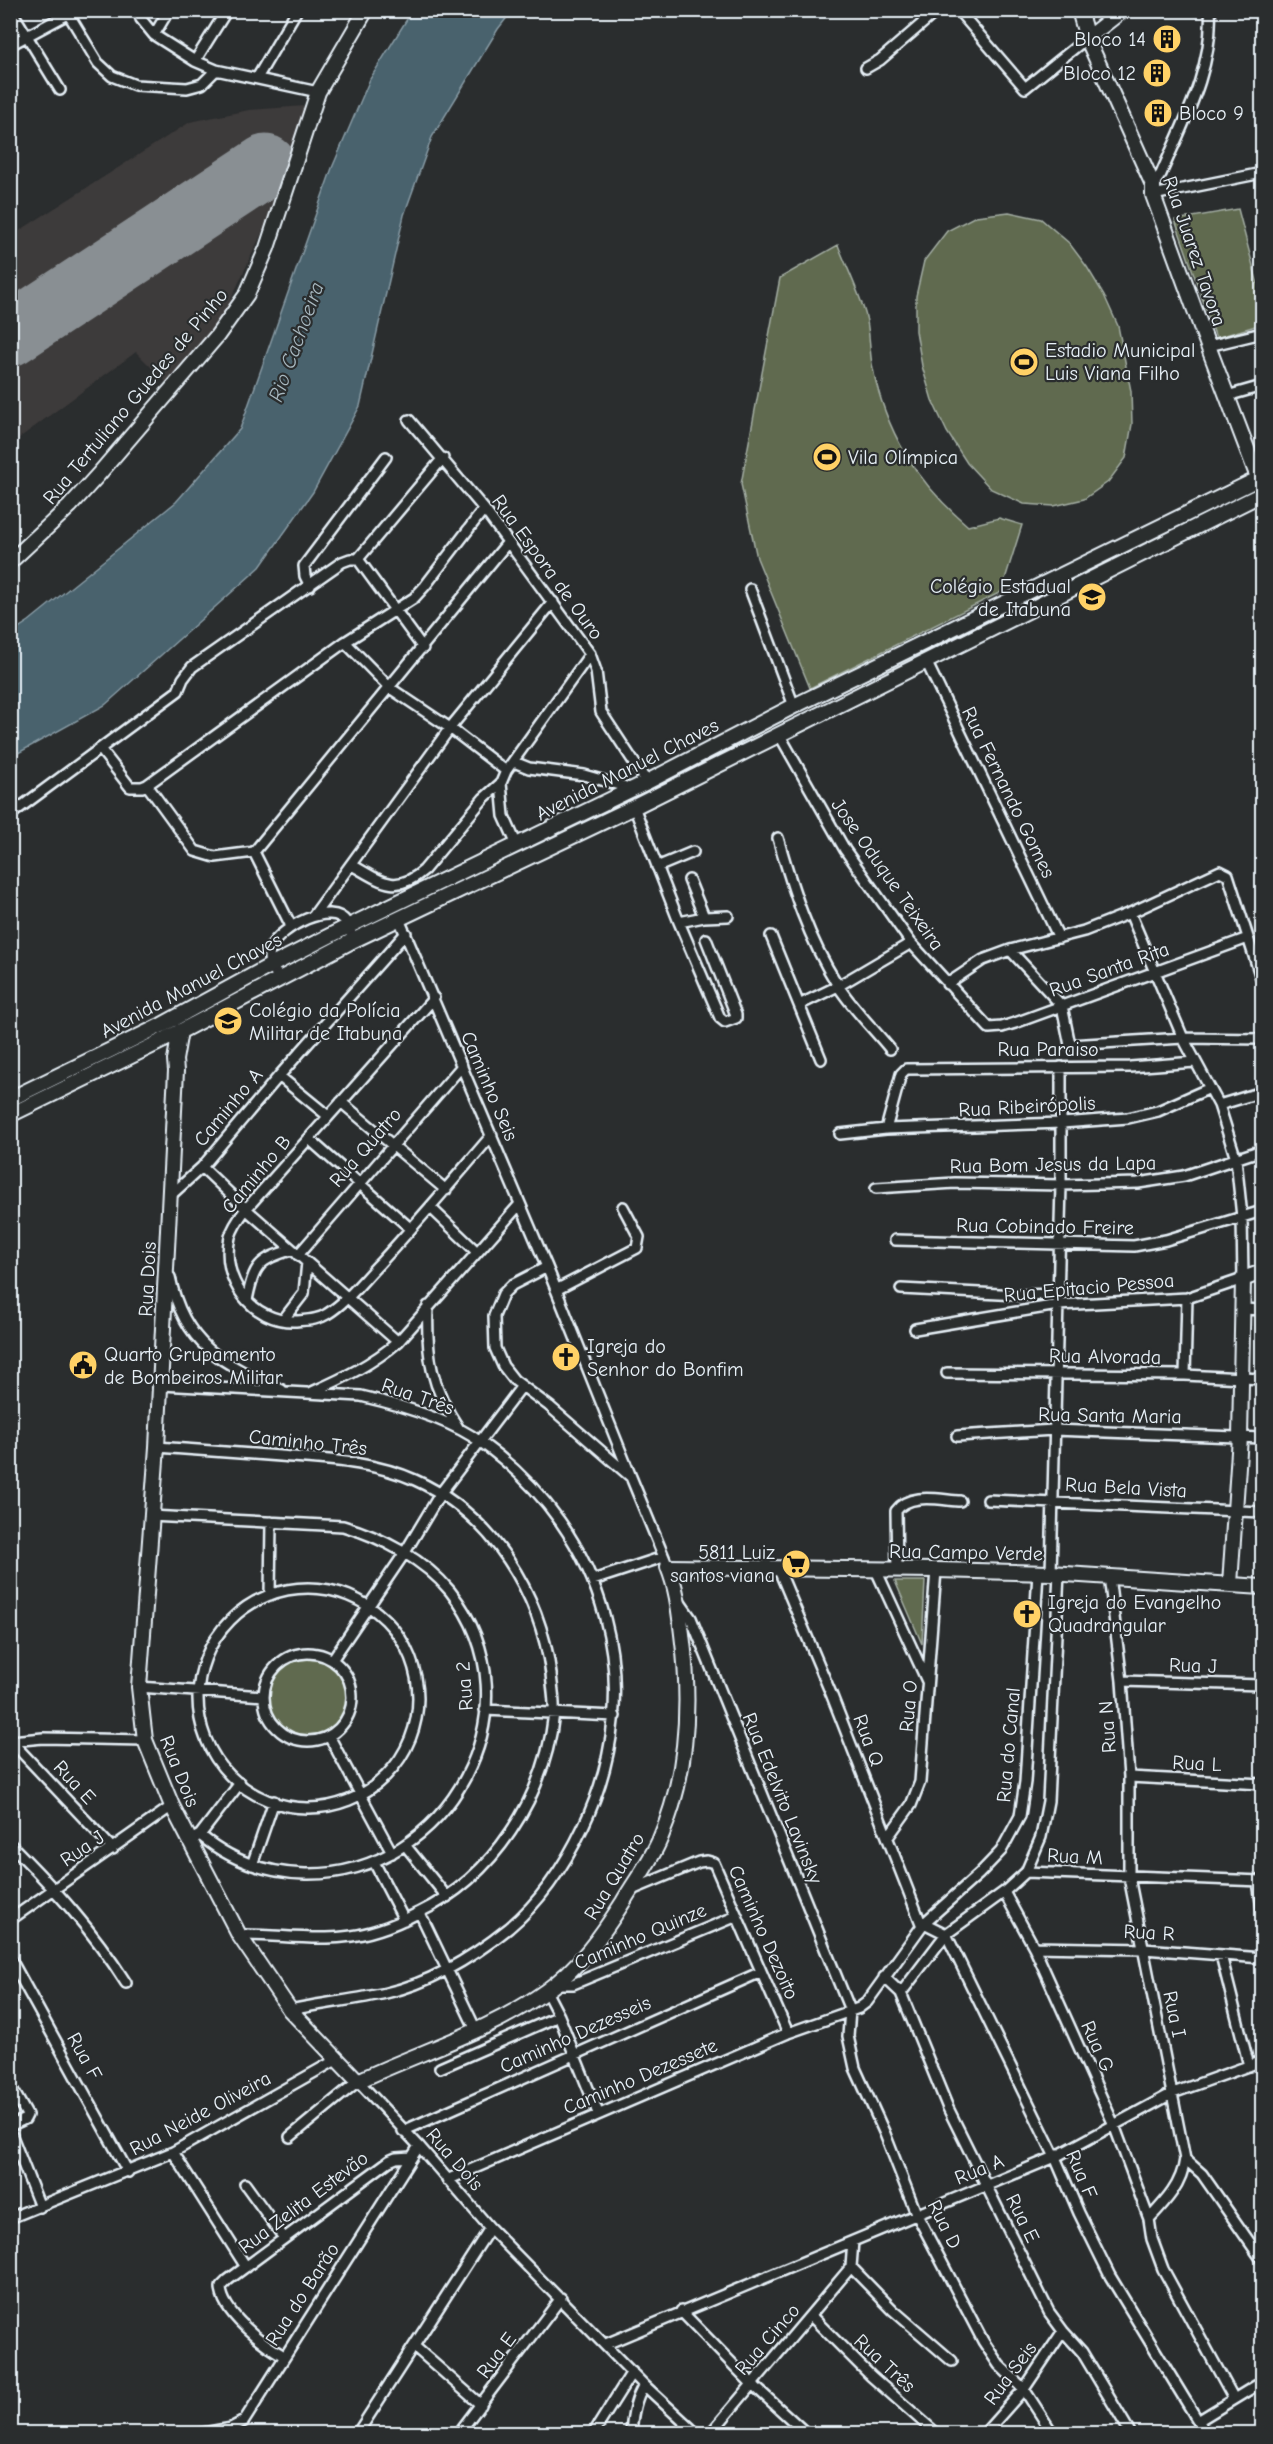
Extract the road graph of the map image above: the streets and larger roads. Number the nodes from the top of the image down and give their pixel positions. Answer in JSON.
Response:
{"nodes":[{"id":1,"x":10,"y":10,"type":"edge"},
{"id":2,"x":138,"y":10,"type":"edge"},
{"id":3,"x":169,"y":10,"type":"edge"},
{"id":4,"x":227,"y":10,"type":"edge"},
{"id":5,"x":297,"y":10,"type":"edge"},
{"id":6,"x":366,"y":10,"type":"edge"},
{"id":7,"x":938,"y":10,"type":"edge"},
{"id":8,"x":958,"y":10,"type":"edge"},
{"id":9,"x":1079,"y":10,"type":"edge"},
{"id":10,"x":1124,"y":10,"type":"edge"},
{"id":11,"x":1210,"y":10,"type":"edge"},
{"id":12,"x":67,"y":12,"type":"edge"},
{"id":13,"x":154,"y":35,"type":"junction"},
{"id":14,"x":27,"y":37,"type":"junction"},
{"id":15,"x":1087,"y":38,"type":"junction"},
{"id":16,"x":10,"y":45,"type":"edge"},
{"id":17,"x":195,"y":61,"type":"junction"},
{"id":18,"x":866,"y":68,"type":"dead end"},
{"id":19,"x":216,"y":70,"type":"junction"},
{"id":20,"x":257,"y":78,"type":"junction"},
{"id":21,"x":60,"y":90,"type":"dead end"},
{"id":22,"x":318,"y":92,"type":"junction"},
{"id":23,"x":1263,"y":173,"type":"edge"},
{"id":24,"x":1153,"y":190,"type":"junction"},
{"id":25,"x":1263,"y":333,"type":"edge"},
{"id":26,"x":1208,"y":346,"type":"junction"},
{"id":27,"x":1263,"y":386,"type":"edge"},
{"id":28,"x":1227,"y":396,"type":"junction"},
{"id":29,"x":409,"y":420,"type":"dead end"},
{"id":30,"x":386,"y":457,"type":"dead end"},
{"id":31,"x":443,"y":459,"type":"junction"},
{"id":32,"x":1261,"y":482,"type":"edge"},
{"id":33,"x":1263,"y":495,"type":"edge"},
{"id":34,"x":484,"y":509,"type":"junction"},
{"id":35,"x":508,"y":542,"type":"junction"},
{"id":36,"x":358,"y":559,"type":"junction"},
{"id":37,"x":10,"y":562,"type":"edge"},
{"id":38,"x":310,"y":586,"type":"junction"},
{"id":39,"x":750,"y":589,"type":"dead end"},
{"id":40,"x":553,"y":602,"type":"junction"},
{"id":41,"x":395,"y":608,"type":"junction"},
{"id":42,"x":345,"y":642,"type":"junction"},
{"id":43,"x":423,"y":648,"type":"junction"},
{"id":44,"x":590,"y":654,"type":"junction"},
{"id":45,"x":926,"y":661,"type":"junction"},
{"id":46,"x":390,"y":688,"type":"junction"},
{"id":47,"x":795,"y":706,"type":"junction"},
{"id":48,"x":450,"y":728,"type":"junction"},
{"id":49,"x":779,"y":734,"type":"junction"},
{"id":50,"x":101,"y":750,"type":"junction"},
{"id":51,"x":514,"y":762,"type":"junction"},
{"id":52,"x":506,"y":771,"type":"junction"},
{"id":53,"x":646,"y":782,"type":"junction"},
{"id":54,"x":501,"y":783,"type":"junction"},
{"id":55,"x":147,"y":785,"type":"junction"},
{"id":56,"x":633,"y":789,"type":"junction"},
{"id":57,"x":634,"y":807,"type":"junction"},
{"id":58,"x":10,"y":815,"type":"edge"},
{"id":59,"x":778,"y":838,"type":"dead end"},
{"id":60,"x":517,"y":845,"type":"junction"},
{"id":61,"x":254,"y":852,"type":"junction"},
{"id":62,"x":693,"y":852,"type":"dead end"},
{"id":63,"x":352,"y":865,"type":"junction"},
{"id":64,"x":657,"y":867,"type":"junction"},
{"id":65,"x":689,"y":880,"type":"dead end"},
{"id":66,"x":1130,"y":913,"type":"junction"},
{"id":67,"x":315,"y":915,"type":"junction"},
{"id":68,"x":728,"y":916,"type":"dead end"},
{"id":69,"x":704,"y":917,"type":"junction"},
{"id":70,"x":399,"y":919,"type":"junction"},
{"id":71,"x":679,"y":922,"type":"junction"},
{"id":72,"x":291,"y":926,"type":"junction"},
{"id":73,"x":349,"y":926,"type":"junction"},
{"id":74,"x":406,"y":933,"type":"junction"},
{"id":75,"x":771,"y":936,"type":"dead end"},
{"id":76,"x":1059,"y":938,"type":"junction"},
{"id":77,"x":1248,"y":938,"type":"junction"},
{"id":78,"x":706,"y":939,"type":"dead end"},
{"id":79,"x":352,"y":941,"type":"junction"},
{"id":80,"x":911,"y":943,"type":"junction"},
{"id":81,"x":1010,"y":950,"type":"junction"},
{"id":82,"x":270,"y":966,"type":"junction"},
{"id":83,"x":1154,"y":971,"type":"junction"},
{"id":84,"x":281,"y":979,"type":"junction"},
{"id":85,"x":1263,"y":981,"type":"edge"},
{"id":86,"x":947,"y":984,"type":"junction"},
{"id":87,"x":838,"y":986,"type":"junction"},
{"id":88,"x":434,"y":998,"type":"junction"},
{"id":89,"x":799,"y":1005,"type":"junction"},
{"id":90,"x":1062,"y":1006,"type":"junction"},
{"id":91,"x":983,"y":1024,"type":"joint"},
{"id":92,"x":162,"y":1025,"type":"junction"},
{"id":93,"x":180,"y":1031,"type":"junction"},
{"id":94,"x":1263,"y":1039,"type":"edge"},
{"id":95,"x":162,"y":1041,"type":"junction"},
{"id":96,"x":1185,"y":1042,"type":"junction"},
{"id":97,"x":890,"y":1049,"type":"dead end"},
{"id":98,"x":821,"y":1059,"type":"dead end"},
{"id":99,"x":175,"y":1060,"type":"junction"},
{"id":100,"x":1194,"y":1060,"type":"junction"},
{"id":101,"x":462,"y":1066,"type":"junction"},
{"id":102,"x":1061,"y":1067,"type":"junction"},
{"id":103,"x":279,"y":1076,"type":"junction"},
{"id":104,"x":1210,"y":1088,"type":"junction"},
{"id":105,"x":1263,"y":1092,"type":"edge"},
{"id":106,"x":10,"y":1099,"type":"edge"},
{"id":107,"x":341,"y":1102,"type":"junction"},
{"id":108,"x":1220,"y":1105,"type":"junction"},
{"id":109,"x":10,"y":1115,"type":"edge"},
{"id":110,"x":328,"y":1116,"type":"junction"},
{"id":111,"x":1062,"y":1123,"type":"junction"},
{"id":112,"x":886,"y":1129,"type":"junction"},
{"id":113,"x":840,"y":1134,"type":"dead end"},
{"id":114,"x":492,"y":1135,"type":"junction"},
{"id":115,"x":309,"y":1139,"type":"junction"},
{"id":116,"x":392,"y":1146,"type":"junction"},
{"id":117,"x":1263,"y":1150,"type":"edge"},
{"id":118,"x":1236,"y":1159,"type":"junction"},
{"id":119,"x":202,"y":1167,"type":"junction"},
{"id":120,"x":358,"y":1184,"type":"junction"},
{"id":121,"x":1061,"y":1185,"type":"junction"},
{"id":122,"x":876,"y":1188,"type":"dead end"},
{"id":123,"x":446,"y":1190,"type":"junction"},
{"id":124,"x":171,"y":1195,"type":"junction"},
{"id":125,"x":520,"y":1204,"type":"junction"},
{"id":126,"x":623,"y":1207,"type":"dead end"},
{"id":127,"x":431,"y":1208,"type":"junction"},
{"id":128,"x":246,"y":1209,"type":"junction"},
{"id":129,"x":1263,"y":1211,"type":"edge"},
{"id":130,"x":1242,"y":1217,"type":"junction"},
{"id":131,"x":411,"y":1229,"type":"junction"},
{"id":132,"x":895,"y":1240,"type":"dead end"},
{"id":133,"x":1059,"y":1246,"type":"junction"},
{"id":134,"x":295,"y":1252,"type":"junction"},
{"id":135,"x":477,"y":1252,"type":"junction"},
{"id":136,"x":307,"y":1262,"type":"junction"},
{"id":137,"x":167,"y":1265,"type":"junction"},
{"id":138,"x":547,"y":1267,"type":"junction"},
{"id":139,"x":1263,"y":1272,"type":"edge"},
{"id":140,"x":1243,"y":1279,"type":"junction"},
{"id":141,"x":901,"y":1289,"type":"dead end"},
{"id":142,"x":556,"y":1290,"type":"junction"},
{"id":143,"x":1058,"y":1294,"type":"junction"},
{"id":144,"x":348,"y":1297,"type":"junction"},
{"id":145,"x":1187,"y":1298,"type":"junction"},
{"id":146,"x":247,"y":1300,"type":"junction"},
{"id":147,"x":1058,"y":1305,"type":"junction"},
{"id":148,"x":428,"y":1306,"type":"junction"},
{"id":149,"x":1243,"y":1309,"type":"junction"},
{"id":150,"x":1263,"y":1310,"type":"edge"},
{"id":151,"x":283,"y":1320,"type":"junction"},
{"id":152,"x":915,"y":1329,"type":"dead end"},
{"id":153,"x":398,"y":1342,"type":"junction"},
{"id":154,"x":947,"y":1373,"type":"dead end"},
{"id":155,"x":1056,"y":1374,"type":"junction"},
{"id":156,"x":1185,"y":1375,"type":"junction"},
{"id":157,"x":1241,"y":1378,"type":"junction"},
{"id":158,"x":1263,"y":1379,"type":"edge"},
{"id":159,"x":161,"y":1385,"type":"junction"},
{"id":160,"x":522,"y":1386,"type":"junction"},
{"id":161,"x":287,"y":1392,"type":"junction"},
{"id":162,"x":310,"y":1393,"type":"junction"},
{"id":163,"x":459,"y":1429,"type":"junction"},
{"id":164,"x":1054,"y":1430,"type":"junction"},
{"id":165,"x":957,"y":1436,"type":"dead end"},
{"id":166,"x":1240,"y":1437,"type":"junction"},
{"id":167,"x":1263,"y":1438,"type":"edge"},
{"id":168,"x":480,"y":1441,"type":"junction"},
{"id":169,"x":157,"y":1448,"type":"junction"},
{"id":170,"x":632,"y":1477,"type":"junction"},
{"id":171,"x":440,"y":1494,"type":"junction"},
{"id":172,"x":988,"y":1500,"type":"dead end"},
{"id":173,"x":960,"y":1501,"type":"dead end"},
{"id":174,"x":1054,"y":1502,"type":"junction"},
{"id":175,"x":1235,"y":1510,"type":"junction"},
{"id":176,"x":1263,"y":1512,"type":"edge"},
{"id":177,"x":150,"y":1516,"type":"junction"},
{"id":178,"x":271,"y":1522,"type":"junction"},
{"id":179,"x":404,"y":1554,"type":"junction"},
{"id":180,"x":666,"y":1562,"type":"junction"},
{"id":181,"x":779,"y":1570,"type":"junction"},
{"id":182,"x":876,"y":1570,"type":"junction"},
{"id":183,"x":897,"y":1570,"type":"junction"},
{"id":184,"x":936,"y":1570,"type":"junction"},
{"id":185,"x":1050,"y":1573,"type":"junction"},
{"id":186,"x":1109,"y":1576,"type":"junction"},
{"id":187,"x":593,"y":1580,"type":"junction"},
{"id":188,"x":1230,"y":1584,"type":"junction"},
{"id":189,"x":1263,"y":1587,"type":"edge"},
{"id":190,"x":270,"y":1595,"type":"junction"},
{"id":191,"x":679,"y":1601,"type":"junction"},
{"id":192,"x":368,"y":1605,"type":"junction"},
{"id":193,"x":332,"y":1660,"type":"junction"},
{"id":194,"x":1122,"y":1681,"type":"junction"},
{"id":195,"x":928,"y":1683,"type":"junction"},
{"id":196,"x":1263,"y":1685,"type":"edge"},
{"id":197,"x":139,"y":1687,"type":"junction"},
{"id":198,"x":198,"y":1693,"type":"junction"},
{"id":199,"x":264,"y":1696,"type":"junction"},
{"id":200,"x":485,"y":1710,"type":"junction"},
{"id":201,"x":554,"y":1712,"type":"junction"},
{"id":202,"x":615,"y":1716,"type":"junction"},
{"id":203,"x":329,"y":1737,"type":"junction"},
{"id":204,"x":11,"y":1740,"type":"edge"},
{"id":205,"x":145,"y":1740,"type":"junction"},
{"id":206,"x":1129,"y":1777,"type":"junction"},
{"id":207,"x":240,"y":1783,"type":"junction"},
{"id":208,"x":1263,"y":1784,"type":"edge"},
{"id":209,"x":360,"y":1794,"type":"junction"},
{"id":210,"x":273,"y":1802,"type":"junction"},
{"id":211,"x":172,"y":1806,"type":"junction"},
{"id":212,"x":888,"y":1837,"type":"junction"},
{"id":213,"x":195,"y":1838,"type":"junction"},
{"id":214,"x":10,"y":1844,"type":"edge"},
{"id":215,"x":405,"y":1845,"type":"junction"},
{"id":216,"x":113,"y":1849,"type":"junction"},
{"id":217,"x":392,"y":1853,"type":"junction"},
{"id":218,"x":374,"y":1862,"type":"junction"},
{"id":219,"x":252,"y":1865,"type":"junction"},
{"id":220,"x":1026,"y":1872,"type":"junction"},
{"id":221,"x":1130,"y":1877,"type":"junction"},
{"id":222,"x":1260,"y":1881,"type":"edge"},
{"id":223,"x":54,"y":1888,"type":"junction"},
{"id":224,"x":629,"y":1891,"type":"junction"},
{"id":225,"x":1004,"y":1892,"type":"junction"},
{"id":226,"x":447,"y":1896,"type":"junction"},
{"id":227,"x":1263,"y":1909,"type":"edge"},
{"id":228,"x":420,"y":1913,"type":"junction"},
{"id":229,"x":737,"y":1916,"type":"junction"},
{"id":230,"x":10,"y":1920,"type":"edge"},
{"id":231,"x":404,"y":1920,"type":"junction"},
{"id":232,"x":923,"y":1924,"type":"junction"},
{"id":233,"x":946,"y":1934,"type":"junction"},
{"id":234,"x":239,"y":1935,"type":"junction"},
{"id":235,"x":1034,"y":1947,"type":"junction"},
{"id":236,"x":1144,"y":1949,"type":"junction"},
{"id":237,"x":1221,"y":1955,"type":"junction"},
{"id":238,"x":10,"y":1958,"type":"edge"},
{"id":239,"x":1263,"y":1958,"type":"edge"},
{"id":240,"x":448,"y":1969,"type":"junction"},
{"id":241,"x":761,"y":1972,"type":"junction"},
{"id":242,"x":884,"y":1977,"type":"junction"},
{"id":243,"x":126,"y":1983,"type":"dead end"},
{"id":244,"x":551,"y":1988,"type":"junction"},
{"id":245,"x":901,"y":1993,"type":"junction"},
{"id":246,"x":290,"y":2010,"type":"junction"},
{"id":247,"x":850,"y":2010,"type":"junction"},
{"id":248,"x":559,"y":2016,"type":"junction"},
{"id":249,"x":476,"y":2030,"type":"junction"},
{"id":250,"x":788,"y":2033,"type":"junction"},
{"id":251,"x":573,"y":2054,"type":"junction"},
{"id":252,"x":336,"y":2060,"type":"junction"},
{"id":253,"x":1263,"y":2061,"type":"edge"},
{"id":254,"x":1249,"y":2066,"type":"junction"},
{"id":255,"x":440,"y":2068,"type":"dead end"},
{"id":256,"x":358,"y":2081,"type":"junction"},
{"id":257,"x":10,"y":2085,"type":"edge"},
{"id":258,"x":1173,"y":2094,"type":"junction"},
{"id":259,"x":598,"y":2113,"type":"junction"},
{"id":260,"x":1114,"y":2125,"type":"junction"},
{"id":261,"x":10,"y":2126,"type":"edge"},
{"id":262,"x":10,"y":2131,"type":"edge"},
{"id":263,"x":404,"y":2131,"type":"junction"},
{"id":264,"x":290,"y":2137,"type":"dead end"},
{"id":265,"x":419,"y":2146,"type":"junction"},
{"id":266,"x":173,"y":2152,"type":"junction"},
{"id":267,"x":411,"y":2157,"type":"junction"},
{"id":268,"x":1055,"y":2157,"type":"junction"},
{"id":269,"x":1185,"y":2159,"type":"junction"},
{"id":270,"x":128,"y":2172,"type":"junction"},
{"id":271,"x":447,"y":2180,"type":"junction"},
{"id":272,"x":245,"y":2184,"type":"dead end"},
{"id":273,"x":987,"y":2185,"type":"junction"},
{"id":274,"x":40,"y":2207,"type":"junction"},
{"id":275,"x":916,"y":2213,"type":"junction"},
{"id":276,"x":10,"y":2218,"type":"edge"},
{"id":277,"x":1149,"y":2219,"type":"junction"},
{"id":278,"x":490,"y":2228,"type":"junction"},
{"id":279,"x":285,"y":2238,"type":"junction"},
{"id":280,"x":852,"y":2241,"type":"junction"},
{"id":281,"x":1263,"y":2259,"type":"edge"},
{"id":282,"x":246,"y":2267,"type":"junction"},
{"id":283,"x":851,"y":2267,"type":"junction"},
{"id":284,"x":561,"y":2298,"type":"junction"},
{"id":285,"x":681,"y":2311,"type":"junction"},
{"id":286,"x":811,"y":2316,"type":"junction"},
{"id":287,"x":1063,"y":2331,"type":"junction"},
{"id":288,"x":606,"y":2344,"type":"junction"},
{"id":289,"x":415,"y":2347,"type":"junction"},
{"id":290,"x":284,"y":2356,"type":"junction"},
{"id":291,"x":952,"y":2361,"type":"dead end"},
{"id":292,"x":632,"y":2372,"type":"junction"},
{"id":293,"x":1263,"y":2382,"type":"edge"},
{"id":294,"x":751,"y":2383,"type":"junction"},
{"id":295,"x":644,"y":2385,"type":"junction"},
{"id":296,"x":1024,"y":2389,"type":"junction"},
{"id":297,"x":1234,"y":2399,"type":"junction"},
{"id":298,"x":481,"y":2405,"type":"junction"},
{"id":299,"x":1198,"y":2421,"type":"junction"},
{"id":300,"x":198,"y":2433,"type":"edge"},
{"id":301,"x":357,"y":2433,"type":"edge"},
{"id":302,"x":458,"y":2433,"type":"edge"},
{"id":303,"x":593,"y":2433,"type":"edge"},
{"id":304,"x":631,"y":2433,"type":"edge"},
{"id":305,"x":697,"y":2433,"type":"edge"},
{"id":306,"x":710,"y":2433,"type":"edge"},
{"id":307,"x":807,"y":2433,"type":"edge"},
{"id":308,"x":937,"y":2433,"type":"edge"},
{"id":309,"x":984,"y":2433,"type":"edge"},
{"id":310,"x":1053,"y":2433,"type":"edge"},
{"id":311,"x":1131,"y":2433,"type":"edge"},
{"id":312,"x":1207,"y":2433,"type":"edge"}],
"edges":[{"from":1,"to":14,"type":"street"},
{"from":2,"to":13,"type":"street"},
{"from":3,"to":13,"type":"street"},
{"from":4,"to":17,"type":"street"},
{"from":5,"to":20,"type":"street"},
{"from":6,"to":22,"type":"street","name":"Rua Tertuliano Guedes de Pinho"},
{"from":7,"to":18,"type":"street"},
{"from":8,"to":15,"type":"street"},
{"from":9,"to":15,"type":"street"},
{"from":10,"to":15,"type":"street"},
{"from":11,"to":24,"type":"street"},
{"from":12,"to":14,"type":"street"},
{"from":12,"to":19,"type":"street"},
{"from":13,"to":17,"type":"street"},
{"from":14,"to":16,"type":"street"},
{"from":14,"to":21,"type":"street"},
{"from":15,"to":24,"type":"street","name":"Rua Juarez Tavora"},
{"from":17,"to":19,"type":"street"},
{"from":19,"to":20,"type":"street"},
{"from":20,"to":22,"type":"street"},
{"from":22,"to":37,"type":"street","name":"Rua Tertuliano Guedes de Pinho"},
{"from":23,"to":24,"type":"street"},
{"from":24,"to":26,"type":"street","name":"Rua Juarez Tavora"},
{"from":25,"to":26,"type":"street"},
{"from":26,"to":28,"type":"street","name":"Rua Juarez Tavora"},
{"from":27,"to":28,"type":"street"},
{"from":28,"to":32,"type":"street","name":"Rua Juarez Tavora"},
{"from":29,"to":31,"type":"street","name":"Rua Espora de Ouro"},
{"from":30,"to":38,"type":"street"},
{"from":31,"to":34,"type":"street","name":"Rua Espora de Ouro"},
{"from":31,"to":36,"type":"street"},
{"from":32,"to":47,"type":"street","name":"Avenida Manuel Chaves"},
{"from":33,"to":45,"type":"street","name":"Avenida Manuel Chaves"},
{"from":34,"to":35,"type":"street","name":"Rua Espora de Ouro"},
{"from":34,"to":41,"type":"street"},
{"from":35,"to":40,"type":"street","name":"Rua Espora de Ouro"},
{"from":35,"to":43,"type":"street"},
{"from":36,"to":38,"type":"street"},
{"from":36,"to":41,"type":"street"},
{"from":38,"to":50,"type":"street"},
{"from":39,"to":47,"type":"street"},
{"from":40,"to":44,"type":"street","name":"Rua Espora de Ouro"},
{"from":40,"to":48,"type":"street"},
{"from":41,"to":42,"type":"street"},
{"from":41,"to":43,"type":"street"},
{"from":42,"to":46,"type":"street"},
{"from":42,"to":55,"type":"street"},
{"from":43,"to":46,"type":"street"},
{"from":44,"to":51,"type":"street"},
{"from":44,"to":53,"type":"street","name":"Rua Espora de Ouro"},
{"from":45,"to":49,"type":"street","name":"Avenida Manuel Chaves"},
{"from":45,"to":76,"type":"street","name":"Rua Fernando Gomes"},
{"from":46,"to":48,"type":"street"},
{"from":46,"to":61,"type":"street"},
{"from":47,"to":53,"type":"street","name":"Avenida Manuel Chaves"},
{"from":48,"to":52,"type":"street"},
{"from":48,"to":63,"type":"street"},
{"from":49,"to":57,"type":"street","name":"Avenida Manuel Chaves"},
{"from":49,"to":80,"type":"street","name":"Jose Oduque Teixeira"},
{"from":50,"to":55,"type":"street"},
{"from":50,"to":58,"type":"street"},
{"from":51,"to":52,"type":"street"},
{"from":51,"to":56,"type":"street"},
{"from":52,"to":54,"type":"street"},
{"from":53,"to":56,"type":"street","name":"Avenida Manuel Chaves"},
{"from":54,"to":60,"type":"street"},
{"from":54,"to":63,"type":"street"},
{"from":55,"to":61,"type":"street"},
{"from":56,"to":60,"type":"street","name":"Avenida Manuel Chaves"},
{"from":57,"to":64,"type":"street"},
{"from":57,"to":70,"type":"street","name":"Avenida Manuel Chaves"},
{"from":59,"to":87,"type":"street"},
{"from":60,"to":73,"type":"street","name":"Avenida Manuel Chaves"},
{"from":61,"to":72,"type":"street"},
{"from":62,"to":64,"type":"street"},
{"from":63,"to":67,"type":"street"},
{"from":64,"to":71,"type":"street"},
{"from":65,"to":69,"type":"street"},
{"from":66,"to":76,"type":"street"},
{"from":66,"to":77,"type":"street"},
{"from":66,"to":83,"type":"street"},
{"from":67,"to":72,"type":"street"},
{"from":67,"to":73,"type":"street"},
{"from":68,"to":69,"type":"street"},
{"from":69,"to":71,"type":"street"},
{"from":70,"to":74,"type":"street","name":"Caminho Seis"},
{"from":70,"to":79,"type":"street","name":"Avenida Manuel Chaves"},
{"from":71,"to":78,"type":"street"},
{"from":72,"to":82,"type":"street"},
{"from":73,"to":79,"type":"street"},
{"from":73,"to":82,"type":"street","name":"Avenida Manuel Chaves"},
{"from":74,"to":88,"type":"street","name":"Caminho Seis"},
{"from":74,"to":103,"type":"street","name":"Caminho A"},
{"from":75,"to":89,"type":"street"},
{"from":76,"to":81,"type":"street"},
{"from":77,"to":83,"type":"street","name":"Rua Santa Rita"},
{"from":77,"to":85,"type":"street"},
{"from":79,"to":84,"type":"street","name":"Avenida Manuel Chaves"},
{"from":80,"to":86,"type":"street","name":"Jose Oduque Teixeira"},
{"from":80,"to":87,"type":"street"},
{"from":81,"to":86,"type":"street"},
{"from":81,"to":90,"type":"street"},
{"from":82,"to":84,"type":"street"},
{"from":82,"to":92,"type":"street","name":"Avenida Manuel Chaves"},
{"from":83,"to":90,"type":"street","name":"Rua Santa Rita"},
{"from":83,"to":96,"type":"street"},
{"from":84,"to":93,"type":"street","name":"Avenida Manuel Chaves"},
{"from":86,"to":91,"type":"street","name":"Jose Oduque Teixeira"},
{"from":87,"to":89,"type":"street"},
{"from":87,"to":97,"type":"street"},
{"from":88,"to":101,"type":"street","name":"Caminho Seis"},
{"from":88,"to":107,"type":"street","name":"Caminho B"},
{"from":89,"to":98,"type":"street"},
{"from":90,"to":91,"type":"street","name":"Rua Santa Rita"},
{"from":90,"to":96,"type":"street"},
{"from":92,"to":95,"type":"street"},
{"from":92,"to":106,"type":"street","name":"Avenida Manuel Chaves"},
{"from":93,"to":95,"type":"street","name":"Avenida Manuel Chaves"},
{"from":93,"to":99,"type":"street","name":"Rua Dois"},
{"from":94,"to":96,"type":"street"},
{"from":95,"to":99,"type":"street"},
{"from":95,"to":109,"type":"street","name":"Avenida Manuel Chaves"},
{"from":96,"to":100,"type":"street"},
{"from":99,"to":124,"type":"street","name":"Rua Dois"},
{"from":100,"to":102,"type":"street","name":"Rua Paraiso"},
{"from":100,"to":104,"type":"street"},
{"from":101,"to":114,"type":"street","name":"Caminho Seis"},
{"from":101,"to":116,"type":"street","name":"Rua Quatro"},
{"from":102,"to":111,"type":"street"},
{"from":102,"to":112,"type":"street","name":"Rua Paraiso"},
{"from":103,"to":110,"type":"street"},
{"from":103,"to":119,"type":"street","name":"Caminho A"},
{"from":104,"to":108,"type":"street"},
{"from":104,"to":111,"type":"street","name":"Rua Ribeirópolis"},
{"from":105,"to":108,"type":"street"},
{"from":107,"to":110,"type":"street","name":"Caminho B"},
{"from":107,"to":116,"type":"street"},
{"from":108,"to":118,"type":"street"},
{"from":110,"to":115,"type":"street","name":"Caminho B"},
{"from":111,"to":112,"type":"street","name":"Rua Ribeirópolis"},
{"from":111,"to":121,"type":"street"},
{"from":112,"to":113,"type":"street","name":"Rua Ribeirópolis"},
{"from":114,"to":123,"type":"street","name":"Caminho B"},
{"from":114,"to":125,"type":"street","name":"Caminho Seis"},
{"from":115,"to":120,"type":"street"},
{"from":115,"to":128,"type":"street","name":"Caminho B"},
{"from":116,"to":120,"type":"street","name":"Rua Quatro"},
{"from":116,"to":123,"type":"street"},
{"from":117,"to":118,"type":"street","name":"Rua Bom Jesus da Lapa"},
{"from":118,"to":121,"type":"street","name":"Rua Bom Jesus da Lapa"},
{"from":118,"to":130,"type":"street"},
{"from":119,"to":124,"type":"street","name":"Caminho A"},
{"from":119,"to":128,"type":"street"},
{"from":120,"to":131,"type":"street"},
{"from":120,"to":134,"type":"street","name":"Rua Quatro"},
{"from":121,"to":122,"type":"street","name":"Rua Bom Jesus da Lapa"},
{"from":121,"to":133,"type":"street"},
{"from":123,"to":127,"type":"street","name":"Caminho B"},
{"from":124,"to":137,"type":"street","name":"Rua Dois"},
{"from":125,"to":135,"type":"street"},
{"from":125,"to":138,"type":"street","name":"Caminho Seis"},
{"from":126,"to":142,"type":"street"},
{"from":127,"to":131,"type":"street","name":"Caminho B"},
{"from":127,"to":135,"type":"street"},
{"from":128,"to":134,"type":"street"},
{"from":128,"to":146,"type":"street","name":"Caminho B"},
{"from":129,"to":130,"type":"street","name":"Rua Cobinado Freire"},
{"from":130,"to":133,"type":"street","name":"Rua Cobinado Freire"},
{"from":130,"to":140,"type":"street"},
{"from":131,"to":144,"type":"street","name":"Caminho B"},
{"from":132,"to":133,"type":"street","name":"Rua Cobinado Freire"},
{"from":133,"to":143,"type":"street"},
{"from":134,"to":136,"type":"street"},
{"from":134,"to":146,"type":"street"},
{"from":135,"to":148,"type":"street"},
{"from":136,"to":144,"type":"street"},
{"from":136,"to":151,"type":"street"},
{"from":137,"to":159,"type":"street","name":"Rua Dois"},
{"from":137,"to":161,"type":"street"},
{"from":138,"to":142,"type":"street","name":"Caminho Seis"},
{"from":138,"to":160,"type":"street","name":"Caminho Seis"},
{"from":139,"to":140,"type":"street","name":"Rua Epitacio Pessoa"},
{"from":140,"to":145,"type":"street","name":"Rua Epitacio Pessoa"},
{"from":140,"to":149,"type":"street"},
{"from":141,"to":143,"type":"street"},
{"from":142,"to":170,"type":"street","name":"Caminho Seis"},
{"from":143,"to":147,"type":"street"},
{"from":144,"to":151,"type":"street","name":"Caminho B"},
{"from":144,"to":153,"type":"street"},
{"from":145,"to":147,"type":"street","name":"Rua Epitacio Pessoa"},
{"from":145,"to":156,"type":"street"},
{"from":146,"to":151,"type":"street","name":"Caminho B"},
{"from":147,"to":152,"type":"street","name":"Rua Epitacio Pessoa"},
{"from":147,"to":155,"type":"street"},
{"from":148,"to":153,"type":"street"},
{"from":148,"to":163,"type":"street"},
{"from":149,"to":150,"type":"street"},
{"from":149,"to":157,"type":"street"},
{"from":153,"to":162,"type":"street"},
{"from":154,"to":155,"type":"street","name":"Rua Alvorada"},
{"from":155,"to":156,"type":"street","name":"Rua Alvorada"},
{"from":155,"to":164,"type":"street"},
{"from":156,"to":157,"type":"street","name":"Rua Alvorada"},
{"from":157,"to":158,"type":"street","name":"Rua Alvorada"},
{"from":157,"to":166,"type":"street"},
{"from":159,"to":161,"type":"street","name":"Rua Três"},
{"from":159,"to":169,"type":"street","name":"Rua Dois"},
{"from":160,"to":168,"type":"street"},
{"from":160,"to":170,"type":"street","name":"Caminho Seis"},
{"from":161,"to":162,"type":"street","name":"Rua Três"},
{"from":162,"to":163,"type":"street","name":"Rua Três"},
{"from":163,"to":168,"type":"street","name":"Rua Três"},
{"from":164,"to":165,"type":"street","name":"Rua Santa Maria"},
{"from":164,"to":166,"type":"street","name":"Rua Santa Maria"},
{"from":164,"to":174,"type":"street"},
{"from":166,"to":167,"type":"street","name":"Rua Santa Maria"},
{"from":166,"to":175,"type":"street"},
{"from":168,"to":171,"type":"street"},
{"from":168,"to":187,"type":"street","name":"Rua Três"},
{"from":169,"to":171,"type":"street","name":"Caminho Três"},
{"from":169,"to":177,"type":"street","name":"Rua Dois"},
{"from":170,"to":180,"type":"street","name":"Caminho Seis"},
{"from":171,"to":179,"type":"street"},
{"from":171,"to":201,"type":"street","name":"Caminho Três"},
{"from":172,"to":174,"type":"street","name":"Rua Bela Vista"},
{"from":173,"to":183,"type":"street"},
{"from":174,"to":175,"type":"street","name":"Rua Bela Vista"},
{"from":174,"to":185,"type":"street"},
{"from":175,"to":176,"type":"street","name":"Rua Bela Vista"},
{"from":175,"to":188,"type":"street"},
{"from":177,"to":178,"type":"street","name":"Rua 2"},
{"from":177,"to":197,"type":"street","name":"Rua Dois"},
{"from":178,"to":179,"type":"street","name":"Rua 2"},
{"from":178,"to":190,"type":"street"},
{"from":179,"to":192,"type":"street"},
{"from":179,"to":200,"type":"street","name":"Rua 2"},
{"from":180,"to":181,"type":"street","name":"Rua Campo Verde"},
{"from":180,"to":187,"type":"street"},
{"from":180,"to":191,"type":"street","name":"Rua Quatro"},
{"from":181,"to":182,"type":"street","name":"Rua Campo Verde"},
{"from":181,"to":212,"type":"street","name":"Rua Q"},
{"from":182,"to":183,"type":"street","name":"Rua Campo Verde"},
{"from":182,"to":195,"type":"street"},
{"from":183,"to":184,"type":"street","name":"Rua Campo Verde"},
{"from":184,"to":185,"type":"street","name":"Rua Campo Verde"},
{"from":184,"to":195,"type":"street","name":"Rua O"},
{"from":185,"to":186,"type":"street","name":"Rua Campo Verde"},
{"from":185,"to":220,"type":"street"},
{"from":185,"to":232,"type":"street","name":"Rua do Canal"},
{"from":186,"to":188,"type":"street","name":"Rua Campo Verde"},
{"from":186,"to":194,"type":"street","name":"Rua N"},
{"from":187,"to":202,"type":"street","name":"Rua Três"},
{"from":188,"to":189,"type":"street","name":"Rua Campo Verde"},
{"from":190,"to":192,"type":"street"},
{"from":190,"to":198,"type":"street"},
{"from":191,"to":224,"type":"street","name":"Rua Quatro"},
{"from":191,"to":247,"type":"street","name":"Rua Edelvito Lavinsky"},
{"from":192,"to":193,"type":"street"},
{"from":192,"to":209,"type":"street"},
{"from":193,"to":199,"type":"street"},
{"from":193,"to":203,"type":"street"},
{"from":194,"to":196,"type":"street","name":"Rua J"},
{"from":194,"to":206,"type":"street","name":"Rua N"},
{"from":195,"to":212,"type":"street","name":"Rua O"},
{"from":197,"to":198,"type":"street"},
{"from":197,"to":205,"type":"street","name":"Rua Dois"},
{"from":198,"to":199,"type":"street"},
{"from":198,"to":207,"type":"street"},
{"from":199,"to":203,"type":"street"},
{"from":200,"to":201,"type":"street"},
{"from":200,"to":215,"type":"street","name":"Rua 2"},
{"from":201,"to":202,"type":"street"},
{"from":201,"to":226,"type":"street","name":"Caminho Três"},
{"from":202,"to":240,"type":"street","name":"Rua Três"},
{"from":203,"to":209,"type":"street"},
{"from":204,"to":205,"type":"street","name":"Rua E"},
{"from":204,"to":216,"type":"street","name":"Rua E"},
{"from":205,"to":211,"type":"street","name":"Rua Dois"},
{"from":206,"to":208,"type":"street","name":"Rua L"},
{"from":206,"to":221,"type":"street","name":"Rua N"},
{"from":207,"to":210,"type":"street"},
{"from":207,"to":213,"type":"street"},
{"from":209,"to":210,"type":"street"},
{"from":209,"to":217,"type":"street"},
{"from":210,"to":219,"type":"street"},
{"from":211,"to":213,"type":"street","name":"Rua Dois"},
{"from":211,"to":216,"type":"street","name":"Rua J"},
{"from":212,"to":232,"type":"street","name":"Rua Q"},
{"from":213,"to":219,"type":"street","name":"Rua 2"},
{"from":213,"to":234,"type":"street","name":"Rua Dois"},
{"from":214,"to":223,"type":"street"},
{"from":215,"to":217,"type":"street","name":"Rua 2"},
{"from":215,"to":226,"type":"street"},
{"from":216,"to":223,"type":"street","name":"Rua J"},
{"from":217,"to":218,"type":"street","name":"Rua 2"},
{"from":218,"to":219,"type":"street","name":"Rua 2"},
{"from":218,"to":231,"type":"street"},
{"from":220,"to":221,"type":"street","name":"Rua M"},
{"from":220,"to":225,"type":"street","name":"Rua M"},
{"from":221,"to":222,"type":"street","name":"Rua M"},
{"from":221,"to":236,"type":"street","name":"Rua I"},
{"from":222,"to":227,"type":"street"},
{"from":223,"to":230,"type":"street","name":"Rua J"},
{"from":223,"to":243,"type":"street"},
{"from":224,"to":229,"type":"street","name":"Caminho Dezoito"},
{"from":224,"to":244,"type":"street","name":"Rua Quatro"},
{"from":225,"to":233,"type":"street","name":"Rua M"},
{"from":225,"to":235,"type":"street","name":"Rua G"},
{"from":226,"to":228,"type":"street","name":"Caminho Três"},
{"from":228,"to":231,"type":"street","name":"Caminho Três"},
{"from":228,"to":240,"type":"street"},
{"from":229,"to":241,"type":"street","name":"Caminho Dezoito"},
{"from":229,"to":244,"type":"street","name":"Caminho Quinze"},
{"from":231,"to":234,"type":"street","name":"Caminho Três"},
{"from":232,"to":233,"type":"street"},
{"from":232,"to":242,"type":"street","name":"Rua do Canal"},
{"from":233,"to":245,"type":"street","name":"Rua M"},
{"from":233,"to":268,"type":"street","name":"Rua F"},
{"from":234,"to":246,"type":"street","name":"Rua Dois"},
{"from":235,"to":236,"type":"street","name":"Rua R"},
{"from":235,"to":260,"type":"street","name":"Rua G"},
{"from":236,"to":237,"type":"street","name":"Rua R"},
{"from":236,"to":258,"type":"street","name":"Rua I"},
{"from":237,"to":239,"type":"street","name":"Rua R"},
{"from":237,"to":254,"type":"street"},
{"from":238,"to":270,"type":"street","name":"Rua F"},
{"from":240,"to":246,"type":"street","name":"Rua Três"},
{"from":240,"to":249,"type":"street"},
{"from":241,"to":250,"type":"street","name":"Caminho Dezoito"},
{"from":241,"to":251,"type":"street","name":"Caminho Dezesseis"},
{"from":242,"to":245,"type":"street","name":"Rua E"},
{"from":242,"to":247,"type":"street","name":"Rua do Canal"},
{"from":244,"to":248,"type":"street"},
{"from":244,"to":249,"type":"street","name":"Rua Quatro"},
{"from":245,"to":273,"type":"street","name":"Rua E"},
{"from":246,"to":252,"type":"street","name":"Rua Dois"},
{"from":247,"to":250,"type":"street","name":"Caminho Dezessete"},
{"from":247,"to":275,"type":"street","name":"Rua D"},
{"from":248,"to":251,"type":"street"},
{"from":248,"to":255,"type":"street"},
{"from":249,"to":256,"type":"street","name":"Rua Quatro"},
{"from":250,"to":259,"type":"street","name":"Caminho Dezessete"},
{"from":251,"to":259,"type":"street"},
{"from":251,"to":263,"type":"street","name":"Caminho Dezesseis"},
{"from":252,"to":256,"type":"street","name":"Rua Dois"},
{"from":252,"to":266,"type":"street","name":"Rua Neide Oliveira"},
{"from":253,"to":254,"type":"street","name":"Rua A"},
{"from":254,"to":258,"type":"street","name":"Rua A"},
{"from":256,"to":263,"type":"street","name":"Rua Dois"},
{"from":256,"to":264,"type":"street"},
{"from":257,"to":261,"type":"street"},
{"from":258,"to":260,"type":"street","name":"Rua A"},
{"from":258,"to":269,"type":"street","name":"Rua I"},
{"from":259,"to":271,"type":"street","name":"Caminho Dezessete"},
{"from":260,"to":268,"type":"street","name":"Rua A"},
{"from":260,"to":277,"type":"street","name":"Rua G"},
{"from":262,"to":274,"type":"street"},
{"from":263,"to":265,"type":"street","name":"Rua Dois"},
{"from":265,"to":267,"type":"street","name":"Rua do Barão"},
{"from":265,"to":271,"type":"street","name":"Rua Dois"},
{"from":266,"to":270,"type":"street","name":"Rua Neide Oliveira"},
{"from":266,"to":282,"type":"street"},
{"from":267,"to":279,"type":"street","name":"Rua Zelita Estevão"},
{"from":267,"to":290,"type":"street","name":"Rua do Barão"},
{"from":268,"to":273,"type":"street","name":"Rua A"},
{"from":268,"to":299,"type":"street","name":"Rua F"},
{"from":269,"to":277,"type":"street"},
{"from":269,"to":281,"type":"street"},
{"from":270,"to":274,"type":"street","name":"Rua Neide Oliveira"},
{"from":271,"to":278,"type":"street","name":"Rua Dois"},
{"from":272,"to":279,"type":"street"},
{"from":273,"to":275,"type":"street","name":"Rua A"},
{"from":273,"to":287,"type":"street","name":"Rua E"},
{"from":274,"to":276,"type":"street","name":"Rua Neide Oliveira"},
{"from":275,"to":280,"type":"street","name":"Rua A"},
{"from":275,"to":296,"type":"street","name":"Rua D"},
{"from":277,"to":297,"type":"street"},
{"from":278,"to":284,"type":"street","name":"Rua Dois"},
{"from":278,"to":289,"type":"street"},
{"from":279,"to":282,"type":"street","name":"Rua Zelita Estevão"},
{"from":280,"to":283,"type":"street"},
{"from":280,"to":285,"type":"street","name":"Rua A"},
{"from":282,"to":290,"type":"street","name":"Rua Zelita Estevão"},
{"from":283,"to":286,"type":"street","name":"Rua Cinco"},
{"from":283,"to":291,"type":"street"},
{"from":284,"to":288,"type":"street","name":"Rua Dois"},
{"from":284,"to":298,"type":"street","name":"Rua E"},
{"from":285,"to":288,"type":"street","name":"Rua A"},
{"from":285,"to":294,"type":"street"},
{"from":286,"to":294,"type":"street","name":"Rua Cinco"},
{"from":286,"to":308,"type":"street","name":"Rua Três"},
{"from":287,"to":296,"type":"street","name":"Rua Seis"},
{"from":287,"to":311,"type":"street","name":"Rua E"},
{"from":288,"to":292,"type":"street","name":"Rua Dois"},
{"from":289,"to":298,"type":"street"},
{"from":289,"to":301,"type":"street"},
{"from":290,"to":300,"type":"street","name":"Rua do Barão"},
{"from":292,"to":295,"type":"street","name":"Rua Dois"},
{"from":292,"to":303,"type":"street"},
{"from":293,"to":297,"type":"street"},
{"from":294,"to":306,"type":"street","name":"Rua Cinco"},
{"from":294,"to":307,"type":"street"},
{"from":295,"to":304,"type":"street"},
{"from":295,"to":305,"type":"street","name":"Rua Dois"},
{"from":296,"to":309,"type":"street","name":"Rua Seis"},
{"from":296,"to":310,"type":"street","name":"Rua D"},
{"from":297,"to":299,"type":"street"},
{"from":298,"to":302,"type":"street","name":"Rua E"},
{"from":299,"to":312,"type":"street","name":"Rua F"}]}
